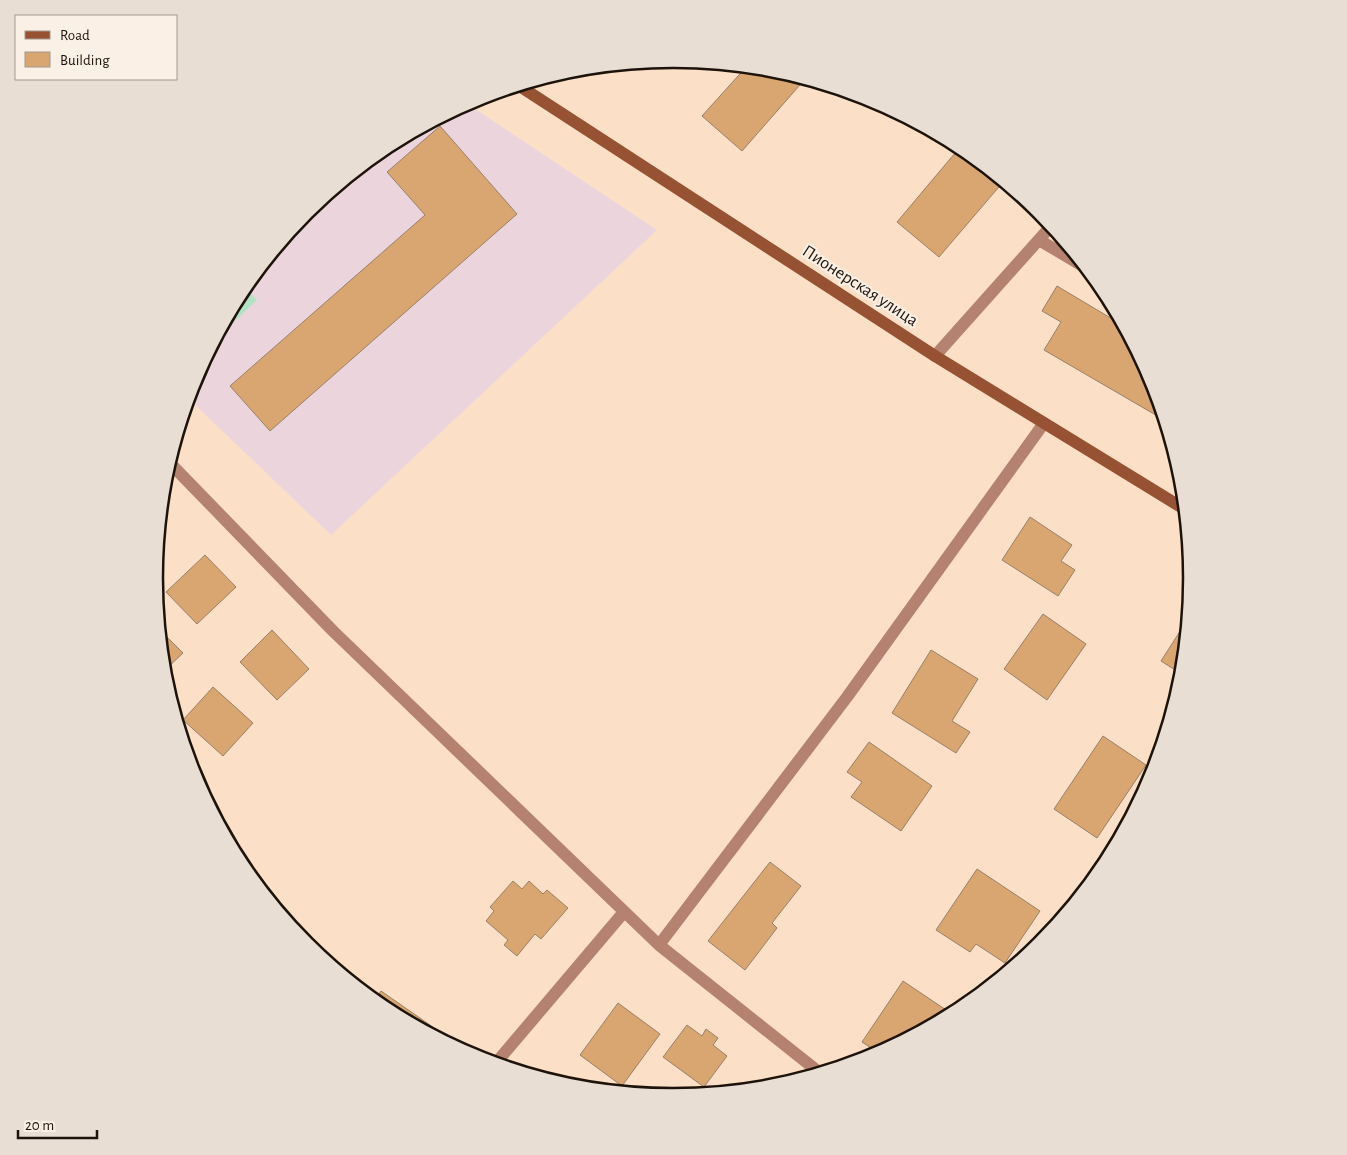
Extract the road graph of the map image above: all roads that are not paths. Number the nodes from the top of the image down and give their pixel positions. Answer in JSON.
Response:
{"nodes":[{"id":1,"x":526,"y":90,"type":"edge"},
{"id":2,"x":1047,"y":231,"type":"edge"},
{"id":3,"x":1039,"y":240,"type":"junction"},
{"id":4,"x":1072,"y":259,"type":"edge"},
{"id":5,"x":935,"y":356,"type":"junction"},
{"id":6,"x":1044,"y":423,"type":"junction"},
{"id":7,"x":175,"y":469,"type":"edge"},
{"id":8,"x":1178,"y":505,"type":"edge"},
{"id":9,"x":624,"y":912,"type":"junction"},
{"id":10,"x":658,"y":945,"type":"junction"},
{"id":11,"x":501,"y":1057,"type":"edge"},
{"id":12,"x":814,"y":1067,"type":"edge"}],
"edges":[{"from":1,"to":5,"type":"street","name":"Пионерская улица"},
{"from":2,"to":3,"type":"street"},
{"from":3,"to":4,"type":"street"},
{"from":3,"to":5,"type":"street"},
{"from":5,"to":6,"type":"street","name":"Пионерская улица"},
{"from":6,"to":8,"type":"street","name":"Пионерская улица"},
{"from":6,"to":10,"type":"street"},
{"from":7,"to":9,"type":"street"},
{"from":9,"to":10,"type":"street"},
{"from":9,"to":11,"type":"street"},
{"from":10,"to":12,"type":"street"}]}
